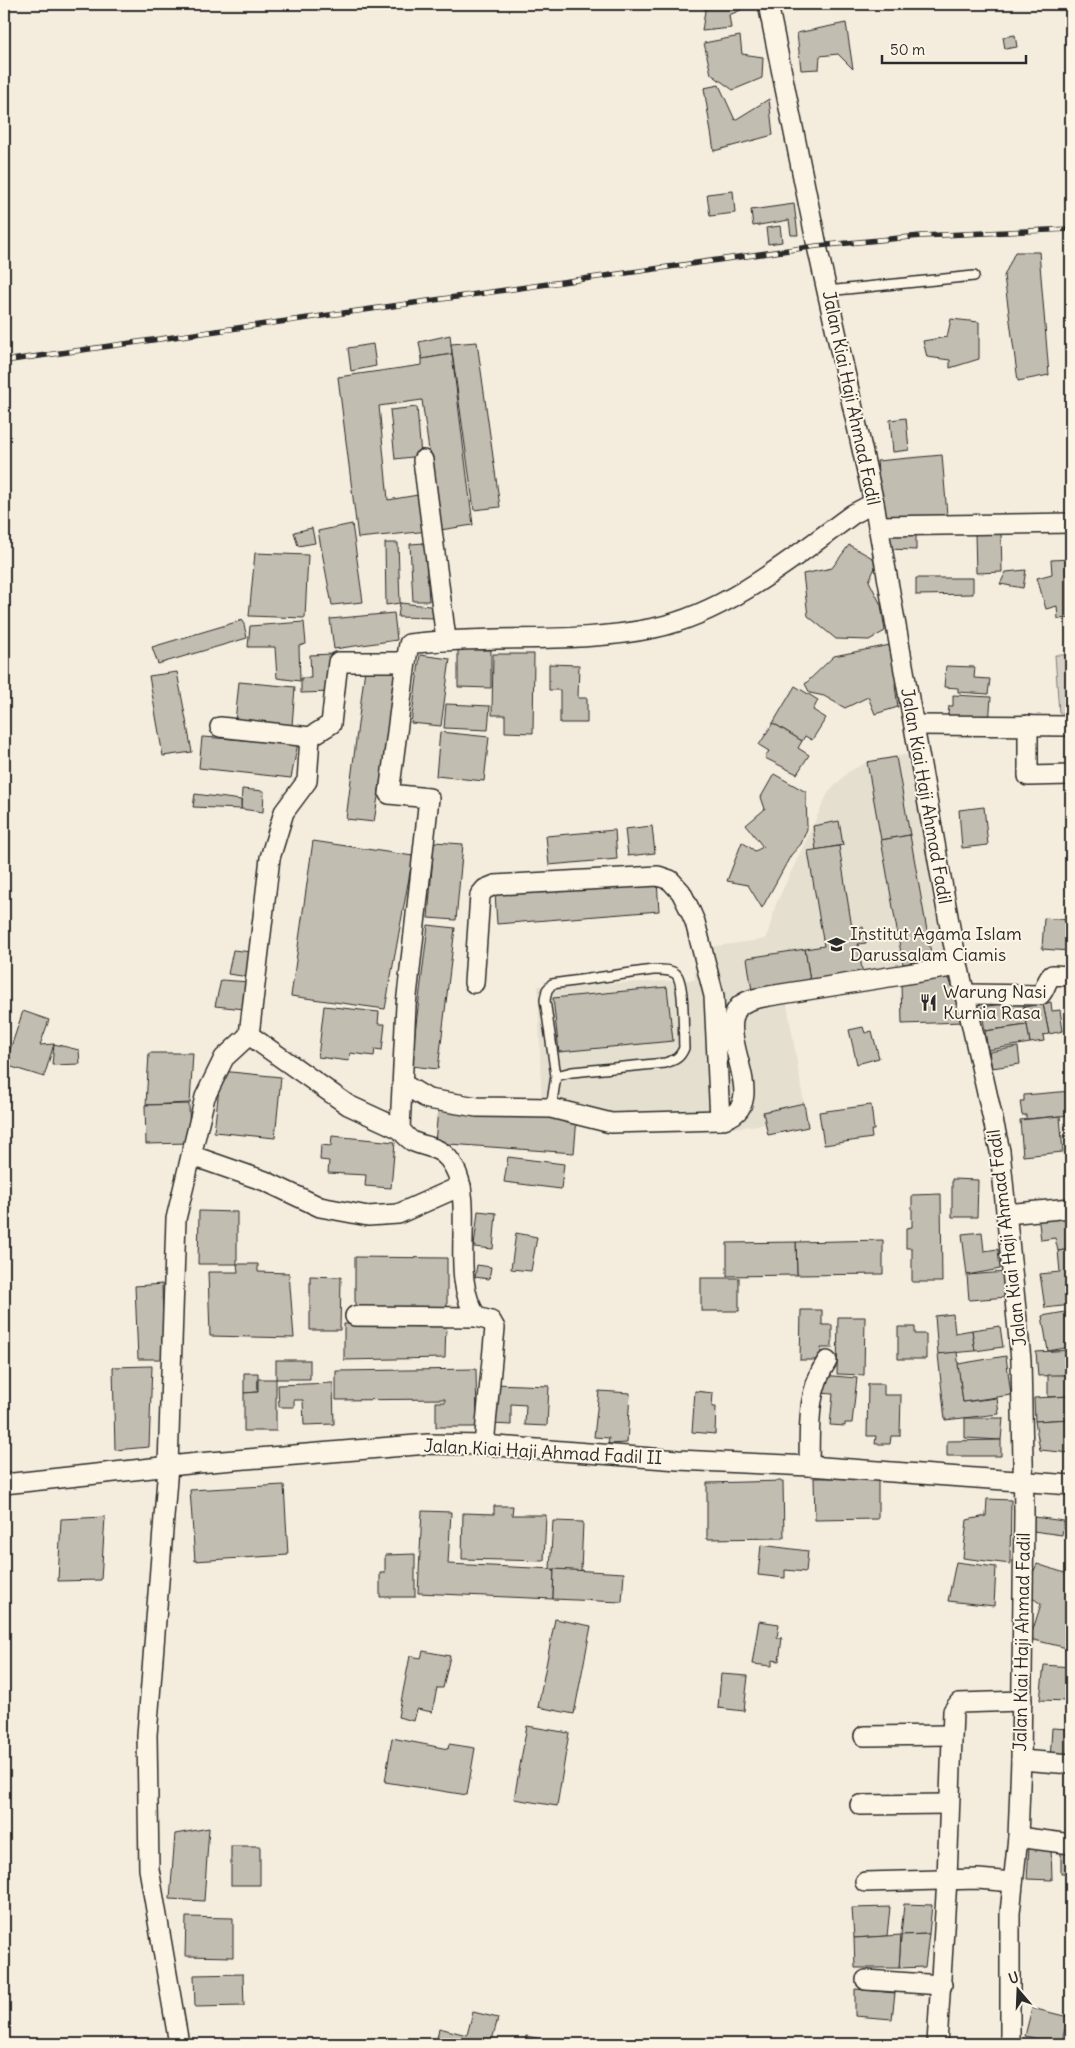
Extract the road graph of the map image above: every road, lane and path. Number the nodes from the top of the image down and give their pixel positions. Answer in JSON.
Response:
{"nodes":[{"id":1,"x":768,"y":4,"type":"edge"},
{"id":2,"x":974,"y":276,"type":"dead end"},
{"id":3,"x":827,"y":291,"type":"junction"},
{"id":4,"x":423,"y":460,"type":"dead end"},
{"id":5,"x":874,"y":503,"type":"junction"},
{"id":6,"x":1071,"y":523,"type":"edge"},
{"id":7,"x":878,"y":526,"type":"junction"},
{"id":8,"x":446,"y":639,"type":"junction"},
{"id":9,"x":406,"y":662,"type":"junction"},
{"id":10,"x":914,"y":725,"type":"junction"},
{"id":11,"x":1028,"y":725,"type":"junction"},
{"id":12,"x":1071,"y":726,"type":"edge"},
{"id":13,"x":220,"y":727,"type":"dead end"},
{"id":14,"x":310,"y":737,"type":"junction"},
{"id":15,"x":1071,"y":775,"type":"edge"},
{"id":16,"x":958,"y":966,"type":"junction"},
{"id":17,"x":1071,"y":976,"type":"edge"},
{"id":18,"x":474,"y":983,"type":"dead end"},
{"id":19,"x":964,"y":994,"type":"junction"},
{"id":20,"x":249,"y":1035,"type":"junction"},
{"id":21,"x":556,"y":1076,"type":"junction"},
{"id":22,"x":403,"y":1084,"type":"junction"},
{"id":23,"x":551,"y":1108,"type":"junction"},
{"id":24,"x":720,"y":1120,"type":"junction"},
{"id":25,"x":400,"y":1129,"type":"junction"},
{"id":26,"x":193,"y":1156,"type":"junction"},
{"id":27,"x":455,"y":1188,"type":"junction"},
{"id":28,"x":1071,"y":1208,"type":"edge"},
{"id":29,"x":1006,"y":1214,"type":"junction"},
{"id":30,"x":355,"y":1316,"type":"dead end"},
{"id":31,"x":477,"y":1316,"type":"junction"},
{"id":32,"x":827,"y":1361,"type":"dead end"},
{"id":33,"x":484,"y":1445,"type":"junction"},
{"id":34,"x":168,"y":1466,"type":"junction"},
{"id":35,"x":810,"y":1466,"type":"junction"},
{"id":36,"x":1023,"y":1483,"type":"junction"},
{"id":37,"x":4,"y":1484,"type":"edge"},
{"id":38,"x":1071,"y":1486,"type":"edge"},
{"id":39,"x":1022,"y":1701,"type":"junction"},
{"id":40,"x":951,"y":1735,"type":"junction"},
{"id":41,"x":864,"y":1736,"type":"dead end"},
{"id":42,"x":1021,"y":1760,"type":"junction"},
{"id":43,"x":1071,"y":1764,"type":"edge"},
{"id":44,"x":949,"y":1804,"type":"junction"},
{"id":45,"x":860,"y":1805,"type":"dead end"},
{"id":46,"x":1018,"y":1837,"type":"junction"},
{"id":47,"x":1071,"y":1844,"type":"edge"},
{"id":48,"x":947,"y":1879,"type":"junction"},
{"id":49,"x":865,"y":1882,"type":"dead end"},
{"id":50,"x":1014,"y":1882,"type":"junction"},
{"id":51,"x":866,"y":1980,"type":"dead end"},
{"id":52,"x":942,"y":1985,"type":"junction"},
{"id":53,"x":179,"y":2044,"type":"edge"},
{"id":54,"x":937,"y":2044,"type":"edge"},
{"id":55,"x":1010,"y":2044,"type":"edge"}],
"edges":[{"from":1,"to":3,"type":"street","name":"Jalan Kiai Haji Ahmad Fadil"},
{"from":2,"to":3,"type":"lane"},
{"from":3,"to":5,"type":"street","name":"Jalan Kiai Haji Ahmad Fadil"},
{"from":4,"to":8,"type":"street"},
{"from":5,"to":7,"type":"street","name":"Jalan Kiai Haji Ahmad Fadil"},
{"from":5,"to":8,"type":"street"},
{"from":6,"to":7,"type":"street"},
{"from":7,"to":10,"type":"street","name":"Jalan Kiai Haji Ahmad Fadil"},
{"from":8,"to":9,"type":"street"},
{"from":9,"to":14,"type":"street"},
{"from":9,"to":22,"type":"street"},
{"from":10,"to":11,"type":"street"},
{"from":10,"to":16,"type":"street","name":"Jalan Kiai Haji Ahmad Fadil"},
{"from":11,"to":12,"type":"street"},
{"from":11,"to":15,"type":"street"},
{"from":13,"to":14,"type":"street"},
{"from":14,"to":20,"type":"street"},
{"from":16,"to":19,"type":"street","name":"Jalan Kiai Haji Ahmad Fadil"},
{"from":16,"to":24,"type":"street"},
{"from":17,"to":19,"type":"street"},
{"from":18,"to":24,"type":"street"},
{"from":19,"to":29,"type":"street","name":"Jalan Kiai Haji Ahmad Fadil"},
{"from":20,"to":25,"type":"street"},
{"from":20,"to":26,"type":"street"},
{"from":21,"to":21,"type":"lane"},
{"from":21,"to":23,"type":"lane"},
{"from":22,"to":23,"type":"street"},
{"from":22,"to":25,"type":"street"},
{"from":23,"to":24,"type":"street"},
{"from":25,"to":27,"type":"street"},
{"from":26,"to":27,"type":"street"},
{"from":26,"to":34,"type":"street"},
{"from":27,"to":31,"type":"street"},
{"from":28,"to":29,"type":"street"},
{"from":29,"to":36,"type":"street","name":"Jalan Kiai Haji Ahmad Fadil"},
{"from":30,"to":31,"type":"street"},
{"from":31,"to":33,"type":"street"},
{"from":32,"to":35,"type":"street"},
{"from":33,"to":34,"type":"street","name":"Jalan Kiai Haji Ahmad Fadil II"},
{"from":33,"to":35,"type":"street","name":"Jalan Kiai Haji Ahmad Fadil II"},
{"from":34,"to":37,"type":"street","name":"Jalan Kiai Haji Ahmad Fadil II"},
{"from":34,"to":53,"type":"street"},
{"from":35,"to":36,"type":"street","name":"Jalan Kiai Haji Ahmad Fadil II"},
{"from":36,"to":38,"type":"street","name":"Jalan Kiai Haji Ahmad Fadil II"},
{"from":36,"to":39,"type":"street","name":"Jalan Kiai Haji Ahmad Fadil"},
{"from":39,"to":40,"type":"street"},
{"from":39,"to":42,"type":"street","name":"Jalan Kiai Haji Ahmad Fadil"},
{"from":40,"to":41,"type":"street"},
{"from":40,"to":44,"type":"street"},
{"from":42,"to":43,"type":"street"},
{"from":42,"to":46,"type":"street","name":"Jalan Kiai Haji Ahmad Fadil"},
{"from":44,"to":45,"type":"street"},
{"from":44,"to":48,"type":"street"},
{"from":46,"to":47,"type":"street"},
{"from":46,"to":50,"type":"street","name":"Jalan Kiai Haji Ahmad Fadil"},
{"from":48,"to":49,"type":"street"},
{"from":48,"to":50,"type":"street"},
{"from":48,"to":52,"type":"street"},
{"from":50,"to":55,"type":"street","name":"Jalan Kiai Haji Ahmad Fadil"},
{"from":51,"to":52,"type":"street"},
{"from":52,"to":54,"type":"street"}]}
